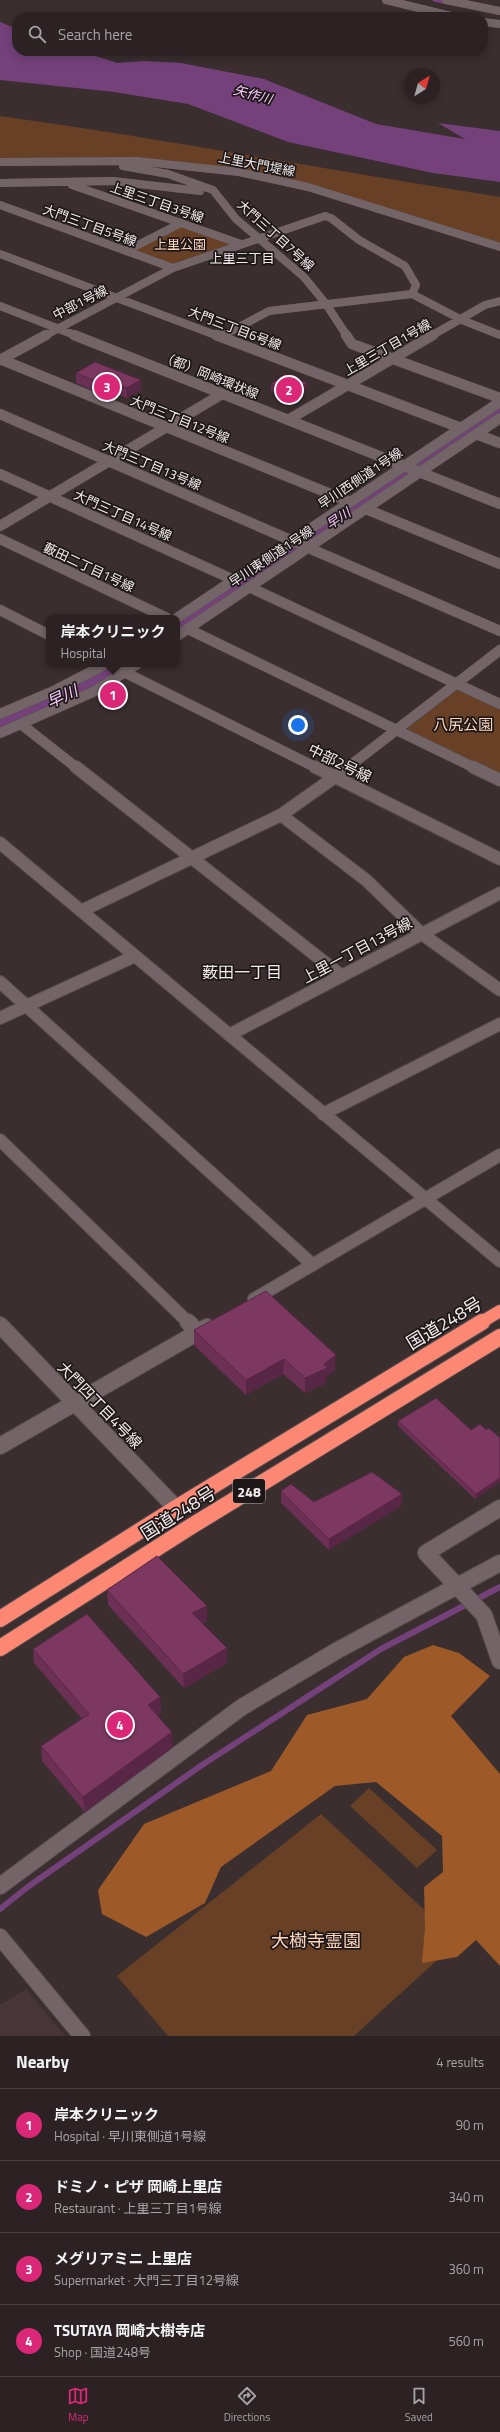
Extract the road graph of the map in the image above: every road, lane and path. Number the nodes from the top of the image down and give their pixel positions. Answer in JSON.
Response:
{"nodes":[{"id":1,"x":386,"y":0,"type":"edge"},
{"id":2,"x":446,"y":0,"type":"edge"},
{"id":3,"x":500,"y":11,"type":"edge"},
{"id":4,"x":435,"y":12,"type":"edge"},
{"id":5,"x":488,"y":23,"type":"edge"},
{"id":6,"x":500,"y":24,"type":"edge"},
{"id":7,"x":72,"y":161,"type":"junction"},
{"id":8,"x":0,"y":162,"type":"edge"},
{"id":9,"x":65,"y":182,"type":"junction"},
{"id":10,"x":0,"y":183,"type":"edge"},
{"id":11,"x":216,"y":194,"type":"junction"},
{"id":12,"x":2,"y":207,"type":"edge"},
{"id":13,"x":181,"y":223,"type":"junction"},
{"id":14,"x":259,"y":238,"type":"junction"},
{"id":15,"x":241,"y":244,"type":"junction"},
{"id":16,"x":500,"y":247,"type":"edge"},
{"id":17,"x":126,"y":251,"type":"junction"},
{"id":18,"x":0,"y":254,"type":"edge"},
{"id":19,"x":173,"y":268,"type":"junction"},
{"id":20,"x":412,"y":294,"type":"junction"},
{"id":21,"x":117,"y":298,"type":"junction"},
{"id":22,"x":500,"y":301,"type":"edge"},
{"id":23,"x":326,"y":304,"type":"junction"},
{"id":24,"x":0,"y":306,"type":"edge"},
{"id":25,"x":462,"y":320,"type":"junction"},
{"id":26,"x":57,"y":329,"type":"junction"},
{"id":27,"x":500,"y":335,"type":"edge"},
{"id":28,"x":221,"y":337,"type":"junction"},
{"id":29,"x":0,"y":359,"type":"edge"},
{"id":30,"x":392,"y":359,"type":"junction"},
{"id":31,"x":348,"y":385,"type":"junction"},
{"id":32,"x":222,"y":394,"type":"junction"},
{"id":33,"x":500,"y":398,"type":"edge"},
{"id":34,"x":500,"y":402,"type":"edge"},
{"id":35,"x":0,"y":414,"type":"edge"},
{"id":36,"x":500,"y":418,"type":"edge"},
{"id":37,"x":288,"y":420,"type":"junction"},
{"id":38,"x":166,"y":427,"type":"junction"},
{"id":39,"x":461,"y":428,"type":"junction"},
{"id":40,"x":476,"y":434,"type":"junction"},
{"id":41,"x":500,"y":442,"type":"edge"},
{"id":42,"x":109,"y":461,"type":"junction"},
{"id":43,"x":404,"y":466,"type":"junction"},
{"id":44,"x":420,"y":472,"type":"junction"},
{"id":45,"x":0,"y":474,"type":"edge"},
{"id":46,"x":50,"y":496,"type":"junction"},
{"id":47,"x":350,"y":502,"type":"junction"},
{"id":48,"x":500,"y":504,"type":"edge"},
{"id":49,"x":366,"y":509,"type":"junction"},
{"id":50,"x":0,"y":526,"type":"edge"},
{"id":51,"x":0,"y":539,"type":"edge"},
{"id":52,"x":294,"y":540,"type":"junction"},
{"id":53,"x":309,"y":547,"type":"junction"},
{"id":54,"x":500,"y":564,"type":"edge"},
{"id":55,"x":234,"y":580,"type":"junction"},
{"id":56,"x":250,"y":587,"type":"junction"},
{"id":57,"x":0,"y":610,"type":"edge"},
{"id":58,"x":162,"y":615,"type":"edge"},
{"id":59,"x":180,"y":616,"type":"edge"},
{"id":60,"x":188,"y":629,"type":"junction"},
{"id":61,"x":500,"y":631,"type":"edge"},
{"id":62,"x":46,"y":633,"type":"edge"},
{"id":63,"x":180,"y":634,"type":"edge"},
{"id":64,"x":500,"y":650,"type":"edge"},
{"id":65,"x":101,"y":667,"type":"edge"},
{"id":66,"x":114,"y":667,"type":"edge"},
{"id":67,"x":132,"y":667,"type":"edge"},
{"id":68,"x":125,"y":672,"type":"junction"},
{"id":69,"x":457,"y":684,"type":"junction"},
{"id":70,"x":500,"y":704,"type":"edge"},
{"id":71,"x":1,"y":712,"type":"edge"},
{"id":72,"x":21,"y":724,"type":"junction"},
{"id":73,"x":397,"y":730,"type":"junction"},
{"id":74,"x":0,"y":733,"type":"edge"},
{"id":75,"x":336,"y":777,"type":"junction"},
{"id":76,"x":499,"y":778,"type":"edge"},
{"id":77,"x":281,"y":815,"type":"junction"},
{"id":78,"x":0,"y":843,"type":"edge"},
{"id":79,"x":192,"y":858,"type":"junction"},
{"id":80,"x":500,"y":859,"type":"edge"},
{"id":81,"x":500,"y":892,"type":"edge"},
{"id":82,"x":81,"y":911,"type":"junction"},
{"id":83,"x":422,"y":934,"type":"junction"},
{"id":84,"x":135,"y":956,"type":"junction"},
{"id":85,"x":342,"y":976,"type":"junction"},
{"id":86,"x":0,"y":982,"type":"edge"},
{"id":87,"x":500,"y":990,"type":"edge"},
{"id":88,"x":26,"y":1006,"type":"junction"},
{"id":89,"x":0,"y":1018,"type":"edge"},
{"id":90,"x":500,"y":1024,"type":"edge"},
{"id":91,"x":229,"y":1035,"type":"junction"},
{"id":92,"x":323,"y":1114,"type":"junction"},
{"id":93,"x":0,"y":1140,"type":"edge"},
{"id":94,"x":500,"y":1156,"type":"edge"},
{"id":95,"x":424,"y":1199,"type":"junction"},
{"id":96,"x":500,"y":1262,"type":"edge"},
{"id":97,"x":313,"y":1265,"type":"junction"},
{"id":98,"x":246,"y":1304,"type":"edge"},
{"id":99,"x":500,"y":1311,"type":"edge"},
{"id":100,"x":218,"y":1320,"type":"edge"},
{"id":101,"x":0,"y":1325,"type":"edge"},
{"id":102,"x":198,"y":1332,"type":"junction"},
{"id":103,"x":500,"y":1337,"type":"edge"},
{"id":104,"x":75,"y":1403,"type":"junction"},
{"id":105,"x":0,"y":1446,"type":"edge"},
{"id":106,"x":176,"y":1508,"type":"junction"},
{"id":107,"x":500,"y":1508,"type":"edge"},
{"id":108,"x":500,"y":1563,"type":"edge"},
{"id":109,"x":458,"y":1584,"type":"junction"},
{"id":110,"x":0,"y":1619,"type":"edge"},
{"id":111,"x":0,"y":1648,"type":"edge"},
{"id":112,"x":500,"y":1661,"type":"edge"},
{"id":113,"x":0,"y":1886,"type":"edge"},
{"id":114,"x":1,"y":1938,"type":"edge"},
{"id":115,"x":82,"y":2036,"type":"edge"}],
"edges":[{"from":1,"to":4,"type":"street"},
{"from":2,"to":3,"type":"street"},
{"from":5,"to":6,"type":"street"},
{"from":7,"to":8,"type":"street","name":"上里大門堤線"},
{"from":7,"to":11,"type":"street"},
{"from":7,"to":16,"type":"street","name":"上里大門堤線"},
{"from":9,"to":10,"type":"street"},
{"from":9,"to":11,"type":"street"},
{"from":9,"to":13,"type":"street","name":"上里三丁目3号線"},
{"from":11,"to":14,"type":"street","name":"大門三丁目7号線"},
{"from":12,"to":17,"type":"street","name":"大門三丁目5号線"},
{"from":13,"to":15,"type":"street","name":"上里三丁目3号線"},
{"from":13,"to":17,"type":"street"},
{"from":14,"to":15,"type":"street","name":"中部1号線"},
{"from":14,"to":20,"type":"street","name":"中部1号線"},
{"from":14,"to":23,"type":"street","name":"大門三丁目7号線"},
{"from":15,"to":19,"type":"street","name":"中部1号線"},
{"from":17,"to":19,"type":"street","name":"大門三丁目5号線"},
{"from":18,"to":21,"type":"street","name":"大門三丁目6号線"},
{"from":19,"to":21,"type":"street","name":"中部1号線"},
{"from":20,"to":23,"type":"street"},
{"from":20,"to":25,"type":"street"},
{"from":21,"to":26,"type":"street","name":"中部1号線"},
{"from":21,"to":28,"type":"street","name":"大門三丁目6号線"},
{"from":22,"to":25,"type":"street","name":"上里三丁目1号線"},
{"from":23,"to":28,"type":"street"},
{"from":23,"to":30,"type":"street","name":"大門三丁目7号線"},
{"from":24,"to":26,"type":"street","name":"（都）岡崎環状線"},
{"from":25,"to":27,"type":"street"},
{"from":25,"to":30,"type":"street","name":"上里三丁目1号線"},
{"from":26,"to":29,"type":"street","name":"中部1号線"},
{"from":26,"to":32,"type":"street","name":"（都）岡崎環状線"},
{"from":28,"to":31,"type":"street","name":"大門三丁目6号線"},
{"from":29,"to":38,"type":"street","name":"大門三丁目12号線"},
{"from":30,"to":31,"type":"street","name":"上里三丁目1号線"},
{"from":30,"to":33,"type":"street","name":"大門三丁目7号線"},
{"from":31,"to":37,"type":"street","name":"上里三丁目1号線"},
{"from":31,"to":39,"type":"street","name":"大門三丁目6号線"},
{"from":32,"to":37,"type":"street","name":"（都）岡崎環状線"},
{"from":32,"to":38,"type":"street"},
{"from":34,"to":39,"type":"street","name":"早川西側道1号線"},
{"from":35,"to":42,"type":"street","name":"大門三丁目13号線"},
{"from":36,"to":40,"type":"street","name":"早川東側道1号線"},
{"from":37,"to":43,"type":"street","name":"（都）岡崎環状線"},
{"from":38,"to":42,"type":"street"},
{"from":38,"to":47,"type":"street","name":"大門三丁目12号線"},
{"from":39,"to":43,"type":"street","name":"早川西側道1号線"},
{"from":40,"to":41,"type":"street"},
{"from":40,"to":44,"type":"street","name":"早川東側道1号線"},
{"from":42,"to":46,"type":"street"},
{"from":42,"to":52,"type":"street","name":"大門三丁目13号線"},
{"from":43,"to":44,"type":"street","name":"（都）岡崎環状線"},
{"from":43,"to":47,"type":"street","name":"早川西側道1号線"},
{"from":44,"to":48,"type":"street","name":"（都）岡崎環状線"},
{"from":44,"to":49,"type":"street","name":"早川東側道1号線"},
{"from":45,"to":46,"type":"street","name":"大門三丁目14号線"},
{"from":46,"to":50,"type":"street"},
{"from":46,"to":55,"type":"street","name":"大門三丁目14号線"},
{"from":47,"to":52,"type":"street","name":"早川西側道1号線"},
{"from":49,"to":53,"type":"street","name":"早川東側道1号線"},
{"from":49,"to":54,"type":"street"},
{"from":51,"to":58,"type":"street","name":"藪田二丁目1号線"},
{"from":52,"to":53,"type":"street","name":"大門三丁目13号線"},
{"from":52,"to":55,"type":"street","name":"早川西側道1号線"},
{"from":53,"to":56,"type":"street","name":"早川東側道1号線"},
{"from":53,"to":61,"type":"street","name":"大門三丁目13号線"},
{"from":55,"to":59,"type":"street","name":"早川西側道1号線"},
{"from":56,"to":60,"type":"street","name":"早川東側道1号線"},
{"from":56,"to":69,"type":"street"},
{"from":57,"to":62,"type":"street"},
{"from":60,"to":63,"type":"street","name":"早川東側道1号線"},
{"from":60,"to":73,"type":"street"},
{"from":64,"to":69,"type":"street"},
{"from":65,"to":71,"type":"street"},
{"from":66,"to":68,"type":"street","name":"中部2号線"},
{"from":67,"to":68,"type":"street"},
{"from":68,"to":72,"type":"street"},
{"from":68,"to":75,"type":"street","name":"中部2号線"},
{"from":69,"to":70,"type":"street"},
{"from":69,"to":73,"type":"street"},
{"from":72,"to":74,"type":"street"},
{"from":72,"to":79,"type":"street"},
{"from":73,"to":75,"type":"street"},
{"from":73,"to":76,"type":"street"},
{"from":75,"to":77,"type":"street"},
{"from":75,"to":80,"type":"street","name":"中部2号線"},
{"from":77,"to":79,"type":"street"},
{"from":77,"to":83,"type":"street"},
{"from":78,"to":82,"type":"street"},
{"from":79,"to":82,"type":"street"},
{"from":79,"to":85,"type":"street"},
{"from":81,"to":83,"type":"street","name":"上里一丁目13号線"},
{"from":82,"to":84,"type":"street"},
{"from":83,"to":85,"type":"street","name":"上里一丁目13号線"},
{"from":83,"to":87,"type":"street"},
{"from":84,"to":88,"type":"street"},
{"from":84,"to":91,"type":"street"},
{"from":85,"to":91,"type":"street","name":"上里一丁目13号線"},
{"from":86,"to":88,"type":"street"},
{"from":88,"to":89,"type":"street"},
{"from":88,"to":97,"type":"street"},
{"from":90,"to":92,"type":"street"},
{"from":91,"to":92,"type":"street"},
{"from":92,"to":95,"type":"street"},
{"from":93,"to":102,"type":"street"},
{"from":94,"to":95,"type":"street"},
{"from":95,"to":96,"type":"street"},
{"from":95,"to":97,"type":"street"},
{"from":97,"to":98,"type":"street"},
{"from":99,"to":106,"type":"highway","name":"国道248号","number":"248"},
{"from":100,"to":102,"type":"street"},
{"from":101,"to":104,"type":"street","name":"大門四丁目4号線"},
{"from":102,"to":104,"type":"street"},
{"from":103,"to":111,"type":"highway","name":"国道248号","number":"248"},
{"from":104,"to":105,"type":"street"},
{"from":104,"to":106,"type":"street","name":"大門四丁目4号線"},
{"from":106,"to":110,"type":"highway","name":"国道248号","number":"248"},
{"from":107,"to":109,"type":"street"},
{"from":108,"to":109,"type":"street"},
{"from":109,"to":112,"type":"street"},
{"from":109,"to":113,"type":"street"},
{"from":114,"to":115,"type":"street"}]}
